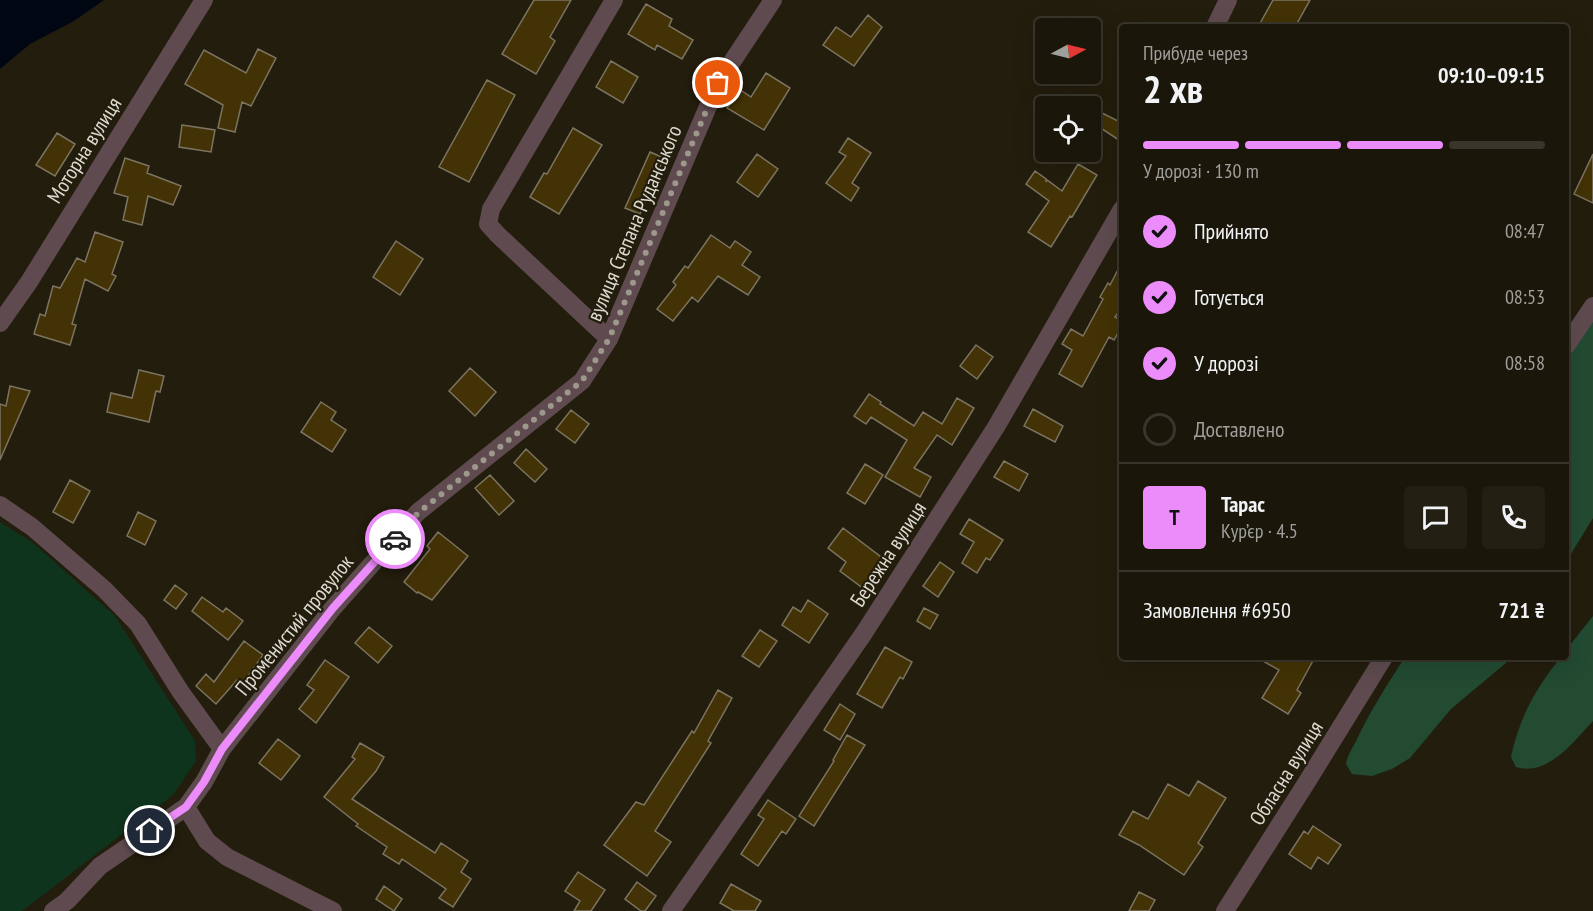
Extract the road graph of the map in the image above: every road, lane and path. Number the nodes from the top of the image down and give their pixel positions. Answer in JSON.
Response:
{"nodes":[{"id":1,"x":204,"y":0,"type":"edge"},
{"id":2,"x":614,"y":0,"type":"edge"},
{"id":3,"x":773,"y":0,"type":"edge"},
{"id":4,"x":1228,"y":0,"type":"edge"},
{"id":5,"x":1216,"y":24,"type":"edge"},
{"id":6,"x":1119,"y":214,"type":"edge"},
{"id":7,"x":1593,"y":306,"type":"edge"},
{"id":8,"x":0,"y":323,"type":"edge"},
{"id":9,"x":609,"y":339,"type":"junction"},
{"id":10,"x":1569,"y":342,"type":"edge"},
{"id":11,"x":0,"y":505,"type":"edge"},
{"id":12,"x":1382,"y":660,"type":"edge"},
{"id":13,"x":222,"y":749,"type":"junction"},
{"id":14,"x":186,"y":807,"type":"junction"},
{"id":15,"x":53,"y":911,"type":"edge"},
{"id":16,"x":333,"y":911,"type":"edge"},
{"id":17,"x":672,"y":911,"type":"edge"},
{"id":18,"x":1225,"y":911,"type":"edge"}],
"edges":[{"from":1,"to":8,"type":"street","name":"Моторна вулиця"},
{"from":2,"to":9,"type":"street"},
{"from":3,"to":9,"type":"street","name":"вулиця Степана Руданського"},
{"from":4,"to":5,"type":"street"},
{"from":6,"to":17,"type":"street","name":"Бережна вулиця"},
{"from":7,"to":10,"type":"street"},
{"from":9,"to":13,"type":"street","name":"Променистий провулок"},
{"from":11,"to":13,"type":"street"},
{"from":12,"to":18,"type":"street","name":"Обласна вулиця"},
{"from":13,"to":14,"type":"street","name":"Променистий провулок"},
{"from":14,"to":15,"type":"street","name":"Променистий провулок"},
{"from":14,"to":16,"type":"street"}]}
